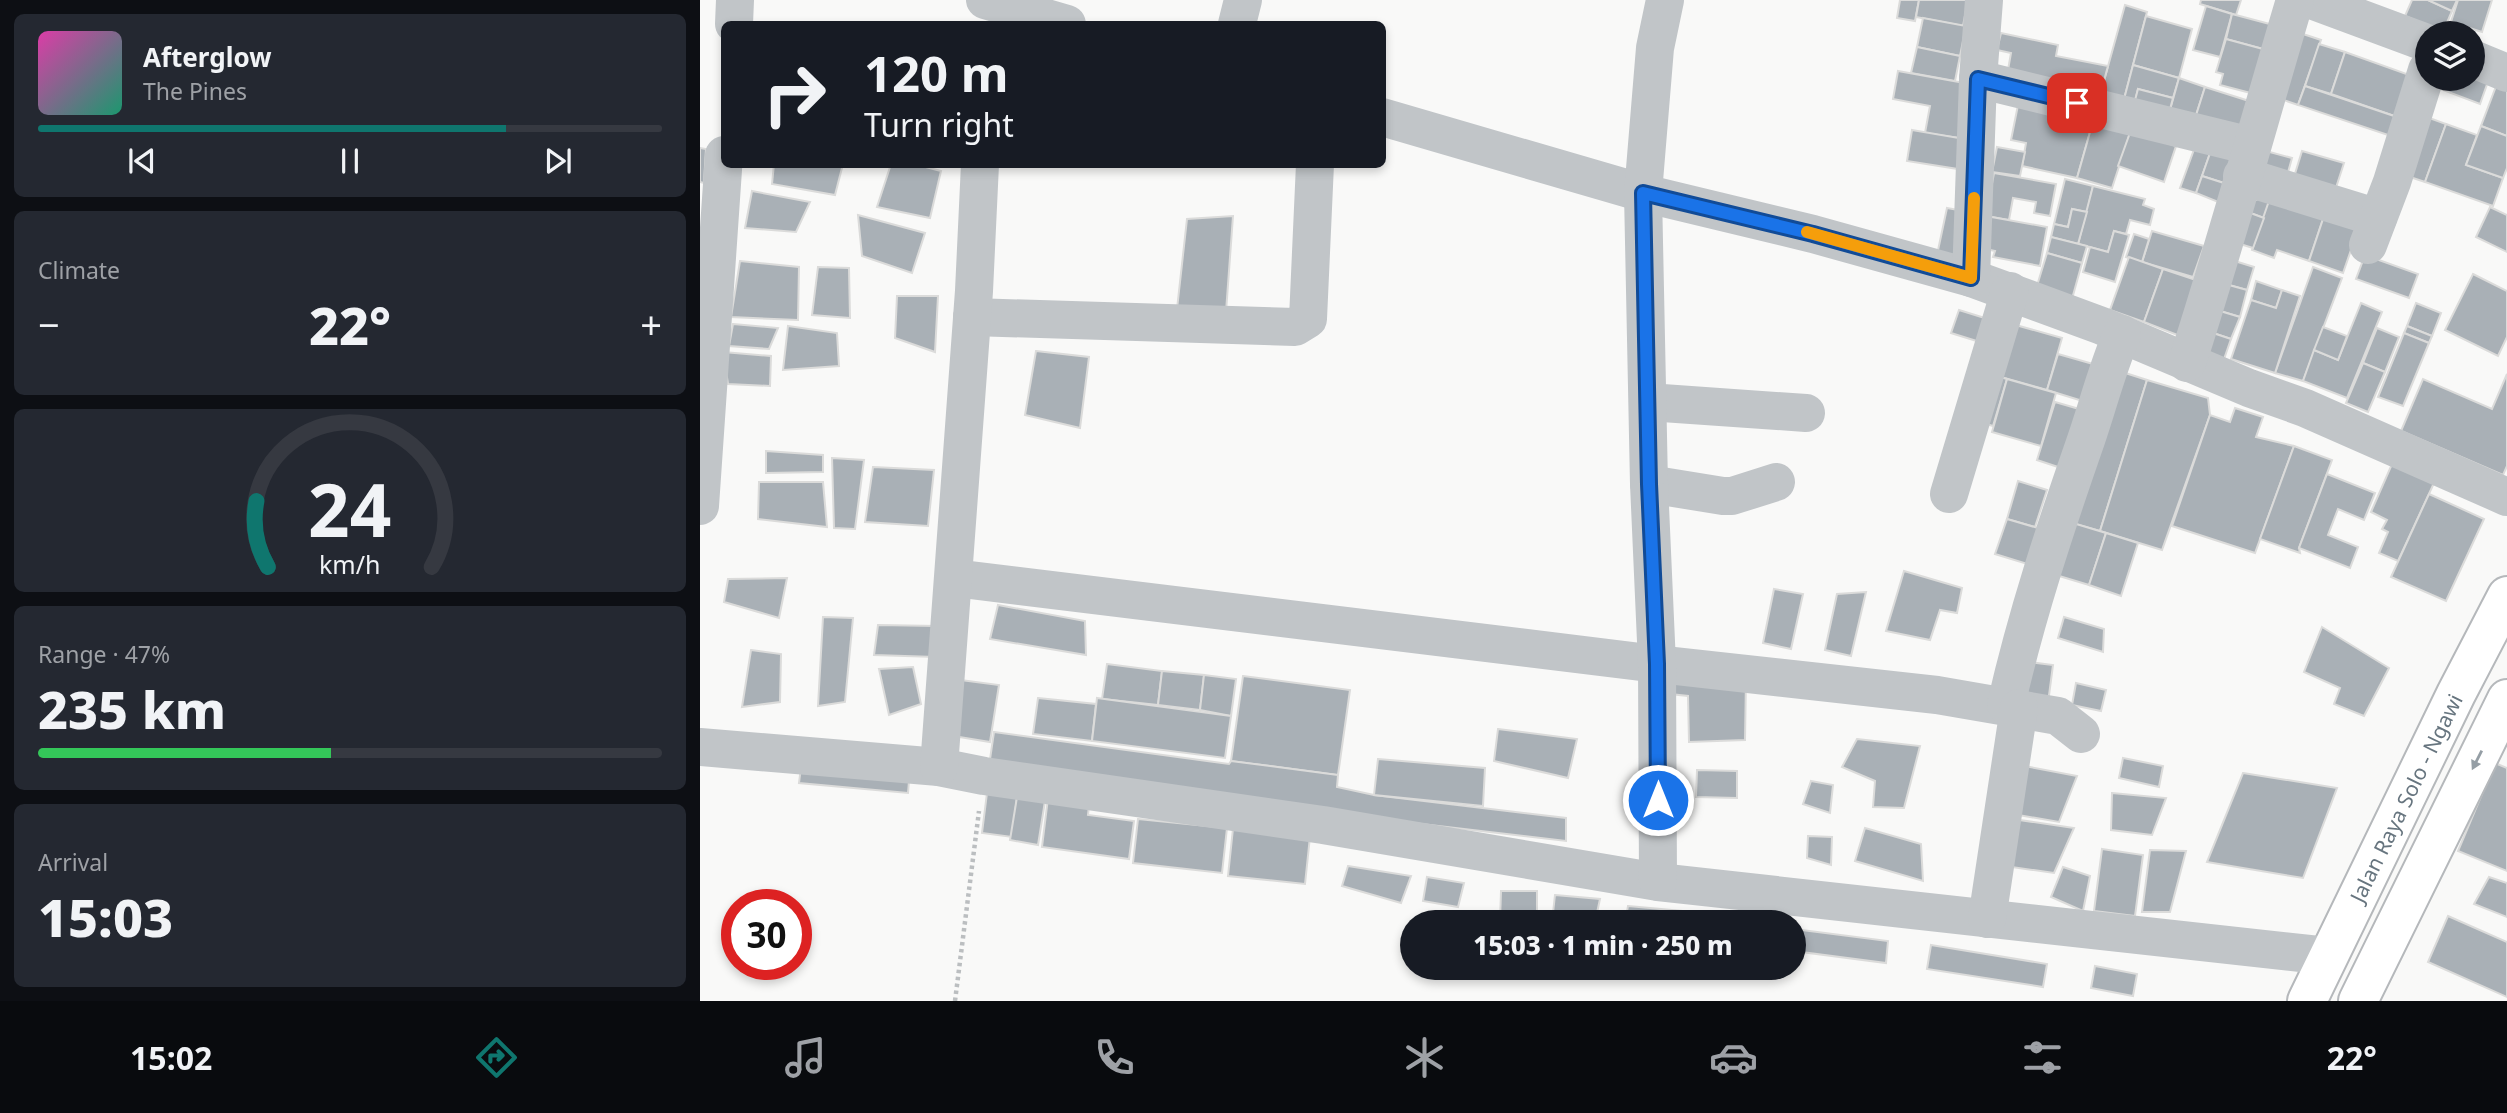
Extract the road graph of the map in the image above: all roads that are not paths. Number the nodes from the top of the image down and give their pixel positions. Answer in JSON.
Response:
{"nodes":[{"id":1,"x":735,"y":0,"type":"edge"},
{"id":2,"x":1243,"y":0,"type":"edge"},
{"id":3,"x":1665,"y":0,"type":"edge"},
{"id":4,"x":1984,"y":0,"type":"edge"},
{"id":5,"x":2295,"y":0,"type":"edge"},
{"id":6,"x":2311,"y":0,"type":"edge"},
{"id":7,"x":987,"y":9,"type":"edge"},
{"id":8,"x":734,"y":21,"type":"edge"},
{"id":9,"x":1051,"y":21,"type":"edge"},
{"id":10,"x":1238,"y":21,"type":"edge"},
{"id":11,"x":2415,"y":39,"type":"edge"},
{"id":12,"x":2485,"y":65,"type":"edge"},
{"id":13,"x":2507,"y":73,"type":"edge"},
{"id":14,"x":1978,"y":79,"type":"junction"},
{"id":15,"x":2420,"y":91,"type":"edge"},
{"id":16,"x":1386,"y":118,"type":"edge"},
{"id":17,"x":2247,"y":161,"type":"junction"},
{"id":18,"x":723,"y":168,"type":"edge"},
{"id":19,"x":980,"y":168,"type":"edge"},
{"id":20,"x":1315,"y":168,"type":"edge"},
{"id":21,"x":1643,"y":193,"type":"junction"},
{"id":22,"x":1971,"y":278,"type":"junction"},
{"id":23,"x":2010,"y":291,"type":"junction"},
{"id":24,"x":972,"y":317,"type":"junction"},
{"id":25,"x":2122,"y":334,"type":"junction"},
{"id":26,"x":2187,"y":363,"type":"junction"},
{"id":27,"x":1648,"y":402,"type":"junction"},
{"id":28,"x":1806,"y":413,"type":"dead end"},
{"id":29,"x":1776,"y":482,"type":"dead end"},
{"id":30,"x":1649,"y":484,"type":"junction"},
{"id":31,"x":1949,"y":494,"type":"dead end"},
{"id":32,"x":2507,"y":497,"type":"edge"},
{"id":33,"x":700,"y":506,"type":"edge"},
{"id":34,"x":954,"y":578,"type":"junction"},
{"id":35,"x":2507,"y":596,"type":"edge"},
{"id":36,"x":2496,"y":646,"type":"edge"},
{"id":37,"x":1657,"y":664,"type":"junction"},
{"id":38,"x":2012,"y":707,"type":"junction"},
{"id":39,"x":2505,"y":708,"type":"edge"},
{"id":40,"x":2081,"y":734,"type":"dead end"},
{"id":41,"x":700,"y":747,"type":"edge"},
{"id":42,"x":939,"y":767,"type":"junction"},
{"id":43,"x":1658,"y":883,"type":"junction"},
{"id":44,"x":1987,"y":919,"type":"junction"},
{"id":45,"x":2329,"y":956,"type":"junction"},
{"id":46,"x":2365,"y":999,"type":"edge"},
{"id":47,"x":2308,"y":1001,"type":"edge"}],
"edges":[{"from":1,"to":8,"type":"street"},
{"from":2,"to":10,"type":"street"},
{"from":3,"to":21,"type":"street"},
{"from":4,"to":14,"type":"street"},
{"from":5,"to":17,"type":"street"},
{"from":6,"to":11,"type":"street"},
{"from":7,"to":9,"type":"street"},
{"from":12,"to":13,"type":"street"},
{"from":14,"to":17,"type":"street"},
{"from":14,"to":22,"type":"street"},
{"from":15,"to":17,"type":"street"},
{"from":16,"to":21,"type":"street"},
{"from":17,"to":26,"type":"street"},
{"from":18,"to":33,"type":"street"},
{"from":19,"to":24,"type":"street"},
{"from":20,"to":24,"type":"street"},
{"from":21,"to":22,"type":"street"},
{"from":21,"to":27,"type":"street"},
{"from":22,"to":23,"type":"street"},
{"from":23,"to":25,"type":"street"},
{"from":23,"to":31,"type":"street"},
{"from":24,"to":34,"type":"street"},
{"from":25,"to":26,"type":"street"},
{"from":25,"to":38,"type":"street"},
{"from":26,"to":32,"type":"street"},
{"from":27,"to":28,"type":"street"},
{"from":27,"to":30,"type":"street"},
{"from":29,"to":30,"type":"street"},
{"from":30,"to":37,"type":"street"},
{"from":34,"to":37,"type":"street"},
{"from":34,"to":42,"type":"street"},
{"from":35,"to":36,"type":"highway","name":"Jalan Raya Solo - Ngawi"},
{"from":36,"to":45,"type":"highway","name":"Jalan Raya Solo - Ngawi"},
{"from":37,"to":38,"type":"street"},
{"from":37,"to":43,"type":"street"},
{"from":38,"to":40,"type":"street"},
{"from":38,"to":44,"type":"street"},
{"from":39,"to":46,"type":"highway","one_way":true},
{"from":41,"to":42,"type":"street"},
{"from":42,"to":43,"type":"street"},
{"from":43,"to":44,"type":"street"},
{"from":44,"to":45,"type":"street"},
{"from":45,"to":47,"type":"highway","name":"Jalan Raya Solo - Ngawi"}]}
